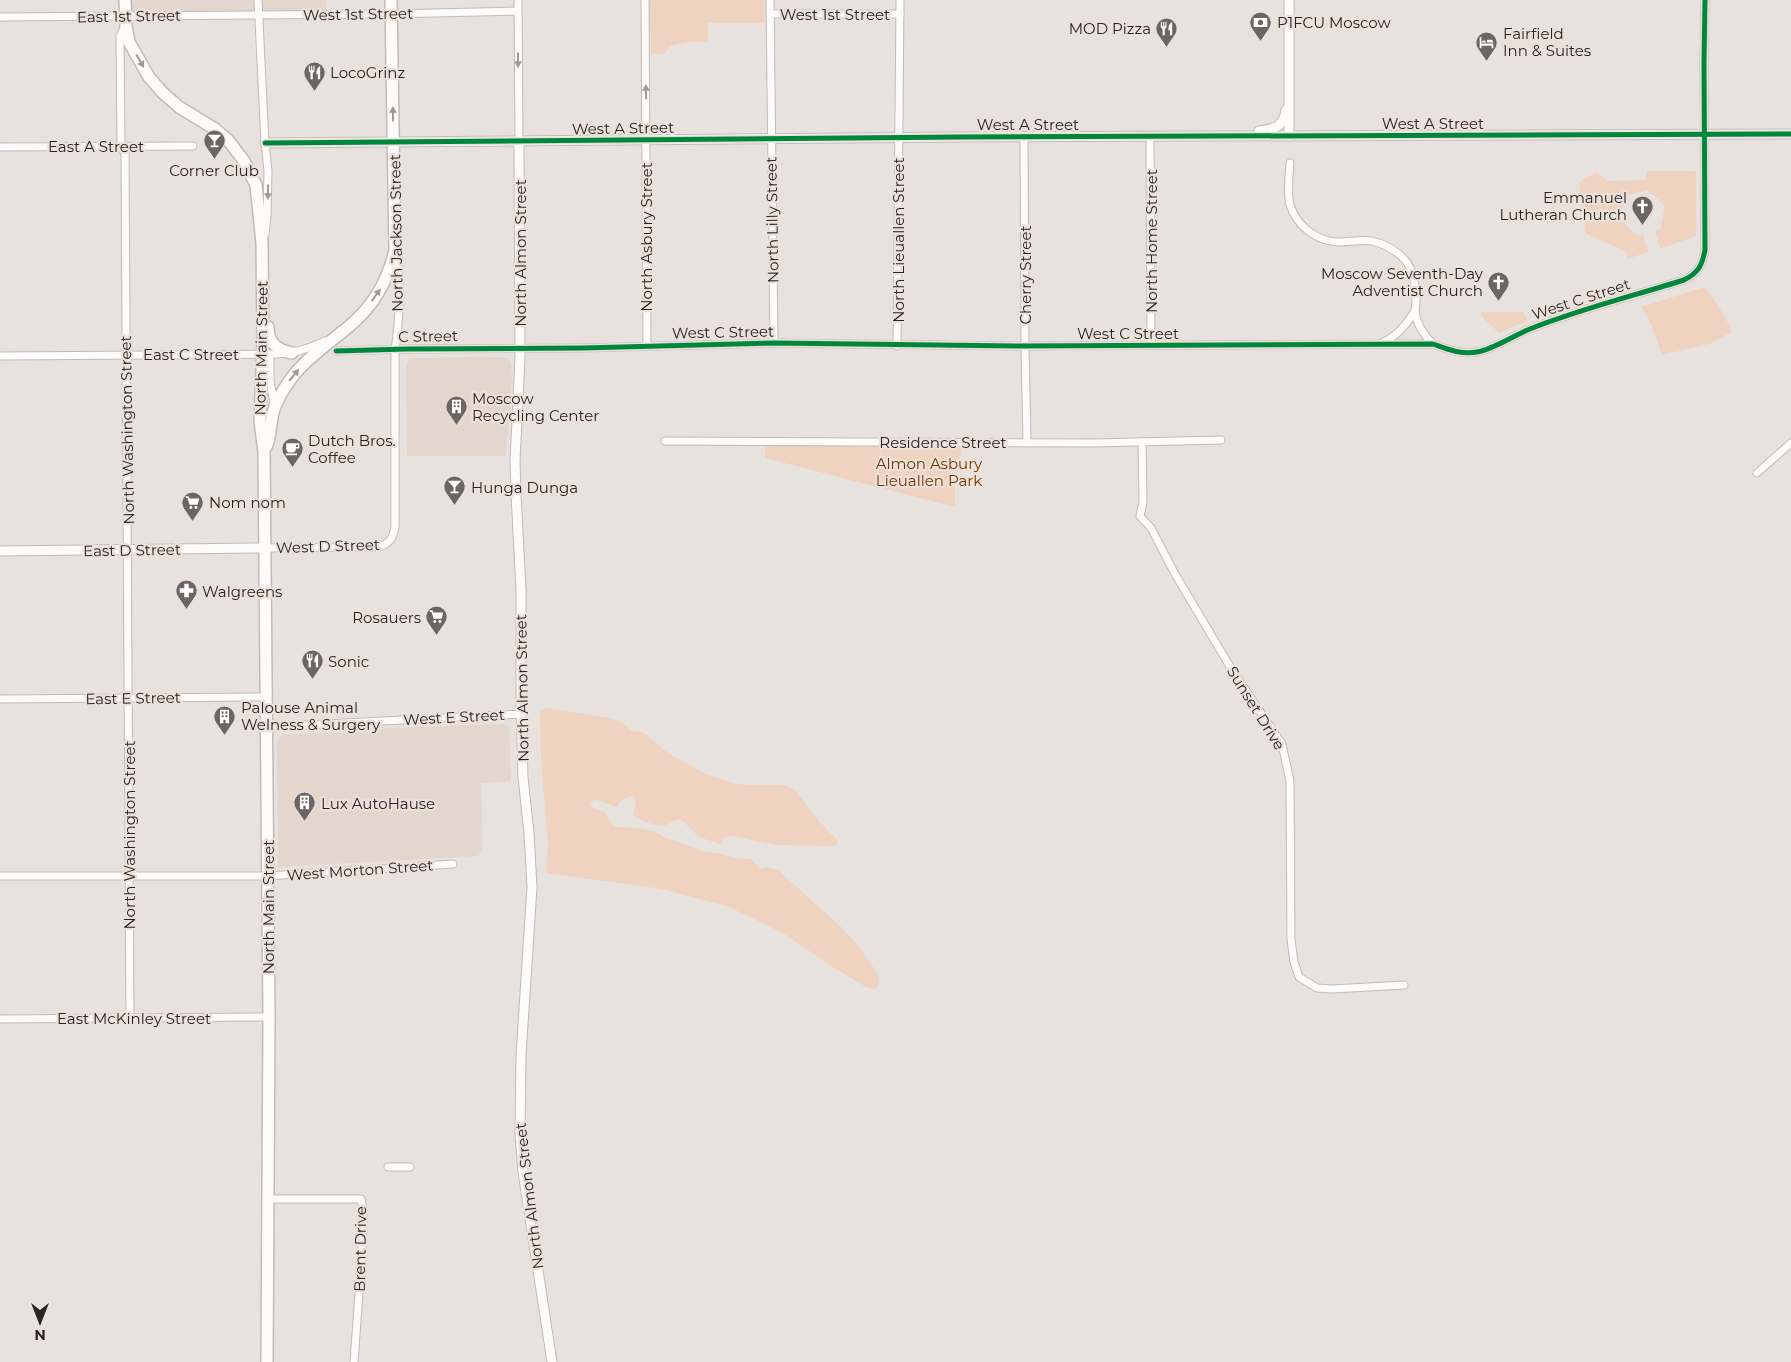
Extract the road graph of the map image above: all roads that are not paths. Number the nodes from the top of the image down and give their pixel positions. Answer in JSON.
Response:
{"nodes":[{"id":1,"x":125,"y":0,"type":"edge"},
{"id":2,"x":258,"y":0,"type":"edge"},
{"id":3,"x":391,"y":0,"type":"edge"},
{"id":4,"x":518,"y":0,"type":"edge"},
{"id":5,"x":900,"y":0,"type":"edge"},
{"id":6,"x":1289,"y":0,"type":"edge"},
{"id":7,"x":1706,"y":0,"type":"edge"},
{"id":8,"x":645,"y":4,"type":"edge"},
{"id":9,"x":770,"y":7,"type":"edge"},
{"id":10,"x":517,"y":11,"type":"junction"},
{"id":11,"x":391,"y":14,"type":"junction"},
{"id":12,"x":900,"y":14,"type":"junction"},
{"id":13,"x":258,"y":15,"type":"junction"},
{"id":14,"x":0,"y":18,"type":"edge"},
{"id":15,"x":125,"y":21,"type":"junction"},
{"id":16,"x":1288,"y":86,"type":"junction"},
{"id":17,"x":1704,"y":134,"type":"junction"},
{"id":18,"x":1791,"y":134,"type":"edge"},
{"id":19,"x":1024,"y":136,"type":"junction"},
{"id":20,"x":1150,"y":136,"type":"junction"},
{"id":21,"x":1206,"y":136,"type":"junction"},
{"id":22,"x":1289,"y":136,"type":"junction"},
{"id":23,"x":898,"y":137,"type":"junction"},
{"id":24,"x":771,"y":139,"type":"junction"},
{"id":25,"x":519,"y":141,"type":"junction"},
{"id":26,"x":646,"y":141,"type":"junction"},
{"id":27,"x":265,"y":143,"type":"junction"},
{"id":28,"x":394,"y":143,"type":"junction"},
{"id":29,"x":120,"y":146,"type":"junction"},
{"id":30,"x":193,"y":146,"type":"dead end"},
{"id":31,"x":0,"y":147,"type":"edge"},
{"id":32,"x":1290,"y":163,"type":"dead end"},
{"id":33,"x":262,"y":243,"type":"junction"},
{"id":34,"x":395,"y":250,"type":"junction"},
{"id":35,"x":263,"y":301,"type":"junction"},
{"id":36,"x":1415,"y":311,"type":"junction"},
{"id":37,"x":343,"y":330,"type":"junction"},
{"id":38,"x":774,"y":343,"type":"junction"},
{"id":39,"x":1380,"y":344,"type":"junction"},
{"id":40,"x":1432,"y":344,"type":"junction"},
{"id":41,"x":647,"y":346,"type":"junction"},
{"id":42,"x":897,"y":346,"type":"junction"},
{"id":43,"x":1025,"y":346,"type":"junction"},
{"id":44,"x":1151,"y":346,"type":"junction"},
{"id":45,"x":520,"y":348,"type":"junction"},
{"id":46,"x":395,"y":349,"type":"junction"},
{"id":47,"x":336,"y":351,"type":"dead end"},
{"id":48,"x":292,"y":353,"type":"junction"},
{"id":49,"x":126,"y":354,"type":"junction"},
{"id":50,"x":266,"y":354,"type":"junction"},
{"id":51,"x":0,"y":356,"type":"edge"},
{"id":52,"x":273,"y":412,"type":"junction"},
{"id":53,"x":1221,"y":440,"type":"dead end"},
{"id":54,"x":665,"y":441,"type":"dead end"},
{"id":55,"x":1142,"y":442,"type":"junction"},
{"id":56,"x":1027,"y":443,"type":"junction"},
{"id":57,"x":1791,"y":444,"type":"edge"},
{"id":58,"x":264,"y":452,"type":"junction"},
{"id":59,"x":1757,"y":472,"type":"dead end"},
{"id":60,"x":390,"y":541,"type":"joint"},
{"id":61,"x":265,"y":548,"type":"junction"},
{"id":62,"x":128,"y":550,"type":"junction"},
{"id":63,"x":0,"y":551,"type":"edge"},
{"id":64,"x":266,"y":697,"type":"junction"},
{"id":65,"x":0,"y":699,"type":"edge"},
{"id":66,"x":128,"y":699,"type":"junction"},
{"id":67,"x":521,"y":714,"type":"junction"},
{"id":68,"x":266,"y":727,"type":"junction"},
{"id":69,"x":453,"y":864,"type":"dead end"},
{"id":70,"x":0,"y":876,"type":"edge"},
{"id":71,"x":128,"y":876,"type":"junction"},
{"id":72,"x":267,"y":876,"type":"junction"},
{"id":73,"x":1404,"y":985,"type":"dead end"},
{"id":74,"x":269,"y":1017,"type":"junction"},
{"id":75,"x":130,"y":1018,"type":"junction"},
{"id":76,"x":0,"y":1019,"type":"edge"},
{"id":77,"x":388,"y":1167,"type":"dead end"},
{"id":78,"x":410,"y":1167,"type":"dead end"},
{"id":79,"x":268,"y":1199,"type":"junction"},
{"id":80,"x":267,"y":1362,"type":"edge"},
{"id":81,"x":354,"y":1362,"type":"edge"},
{"id":82,"x":552,"y":1362,"type":"edge"}],
"edges":[{"from":1,"to":15,"type":"highway","name":"North Main Street"},
{"from":2,"to":13,"type":"street","name":"North Main Street"},
{"from":3,"to":11,"type":"highway","name":"North Jackson Street"},
{"from":4,"to":10,"type":"street","name":"North Almon Street"},
{"from":5,"to":12,"type":"street","name":"North Lieuallen Street"},
{"from":6,"to":16,"type":"street"},
{"from":7,"to":17,"type":"street"},
{"from":26,"to":8,"type":"street","name":"North Asbury Street","one_way":true},
{"from":9,"to":12,"type":"street","name":"West 1st Street"},
{"from":9,"to":24,"type":"street","name":"North Lilly Street"},
{"from":10,"to":11,"type":"street","name":"West 1st Street"},
{"from":10,"to":25,"type":"street","name":"North Almon Street","one_way":true},
{"from":11,"to":13,"type":"street","name":"West 1st Street"},
{"from":28,"to":11,"type":"highway","name":"North Jackson Street","one_way":true},
{"from":12,"to":23,"type":"street","name":"North Lieuallen Street"},
{"from":13,"to":15,"type":"street","name":"East 1st Street"},
{"from":13,"to":27,"type":"street","name":"North Main Street"},
{"from":14,"to":15,"type":"street","name":"East 1st Street"},
{"from":15,"to":29,"type":"street","name":"North Washington Street"},
{"from":15,"to":33,"type":"highway","name":"North Main Street","one_way":true},
{"from":16,"to":21,"type":"street"},
{"from":16,"to":22,"type":"street"},
{"from":17,"to":18,"type":"street","name":"West A Street"},
{"from":17,"to":22,"type":"street","name":"West A Street"},
{"from":17,"to":40,"type":"street","name":"West C Street"},
{"from":19,"to":20,"type":"street","name":"West A Street"},
{"from":19,"to":23,"type":"street","name":"West A Street"},
{"from":19,"to":43,"type":"street","name":"Cherry Street"},
{"from":20,"to":21,"type":"street","name":"West A Street"},
{"from":20,"to":44,"type":"street","name":"North Home Street"},
{"from":21,"to":22,"type":"street","name":"West A Street"},
{"from":23,"to":24,"type":"street","name":"West A Street"},
{"from":23,"to":42,"type":"street","name":"North Lieuallen Street"},
{"from":24,"to":26,"type":"street","name":"West A Street"},
{"from":24,"to":38,"type":"street","name":"North Lilly Street"},
{"from":25,"to":26,"type":"street","name":"West A Street"},
{"from":25,"to":28,"type":"street","name":"West A Street"},
{"from":25,"to":45,"type":"street","name":"North Almon Street"},
{"from":26,"to":41,"type":"street","name":"North Asbury Street"},
{"from":27,"to":28,"type":"street","name":"West A Street"},
{"from":27,"to":33,"type":"street","name":"North Main Street","one_way":true},
{"from":28,"to":34,"type":"highway","name":"North Jackson Street"},
{"from":29,"to":30,"type":"street","name":"East A Street"},
{"from":29,"to":31,"type":"street","name":"East A Street"},
{"from":29,"to":49,"type":"street","name":"North Washington Street"},
{"from":32,"to":36,"type":"street"},
{"from":33,"to":35,"type":"highway","name":"North Main Street"},
{"from":37,"to":34,"type":"highway","name":"North Main Street","one_way":true},
{"from":34,"to":46,"type":"street","name":"North Jackson Street"},
{"from":35,"to":48,"type":"highway"},
{"from":35,"to":50,"type":"highway","name":"North Main Street"},
{"from":36,"to":39,"type":"street"},
{"from":36,"to":40,"type":"street"},
{"from":37,"to":48,"type":"street"},
{"from":52,"to":37,"type":"highway","name":"North Main Street","one_way":true},
{"from":38,"to":41,"type":"street","name":"West C Street"},
{"from":38,"to":42,"type":"street","name":"West C Street"},
{"from":39,"to":40,"type":"street","name":"West C Street"},
{"from":39,"to":44,"type":"street","name":"West C Street"},
{"from":41,"to":45,"type":"street","name":"West C Street"},
{"from":42,"to":43,"type":"street","name":"West C Street"},
{"from":43,"to":44,"type":"street","name":"West C Street"},
{"from":43,"to":56,"type":"street","name":"Cherry Street"},
{"from":45,"to":46,"type":"street","name":"C Street"},
{"from":45,"to":67,"type":"street","name":"North Almon Street"},
{"from":46,"to":47,"type":"street","name":"C Street"},
{"from":46,"to":60,"type":"street","name":"North Jackson Street"},
{"from":48,"to":50,"type":"street"},
{"from":49,"to":50,"type":"street","name":"East C Street"},
{"from":49,"to":51,"type":"street","name":"East C Street"},
{"from":49,"to":62,"type":"street","name":"North Washington Street"},
{"from":50,"to":52,"type":"street","name":"North Main Street"},
{"from":50,"to":58,"type":"highway","name":"North Main Street"},
{"from":52,"to":58,"type":"highway","name":"North Main Street"},
{"from":53,"to":55,"type":"street","name":"Residence Street"},
{"from":54,"to":56,"type":"street","name":"Residence Street"},
{"from":55,"to":56,"type":"street","name":"Residence Street"},
{"from":55,"to":73,"type":"street","name":"Sunset Drive"},
{"from":57,"to":59,"type":"street"},
{"from":58,"to":61,"type":"highway","name":"North Main Street"},
{"from":60,"to":61,"type":"street","name":"West D Street"},
{"from":61,"to":62,"type":"street","name":"East D Street"},
{"from":61,"to":64,"type":"highway","name":"North Main Street"},
{"from":62,"to":63,"type":"street","name":"East D Street"},
{"from":62,"to":66,"type":"street","name":"North Washington Street"},
{"from":64,"to":66,"type":"street","name":"East E Street"},
{"from":64,"to":68,"type":"highway","name":"North Main Street"},
{"from":65,"to":66,"type":"street","name":"East E Street"},
{"from":66,"to":71,"type":"street","name":"North Washington Street"},
{"from":67,"to":68,"type":"street","name":"West E Street"},
{"from":67,"to":82,"type":"street","name":"North Almon Street"},
{"from":68,"to":72,"type":"highway","name":"North Main Street"},
{"from":69,"to":72,"type":"street","name":"West Morton Street"},
{"from":70,"to":71,"type":"street","name":"West Morton Street"},
{"from":71,"to":72,"type":"street","name":"West Morton Street"},
{"from":71,"to":75,"type":"street","name":"North Washington Street"},
{"from":72,"to":74,"type":"highway","name":"North Main Street"},
{"from":74,"to":75,"type":"street","name":"East McKinley Street"},
{"from":74,"to":79,"type":"highway","name":"North Main Street"},
{"from":75,"to":76,"type":"street","name":"East McKinley Street"},
{"from":77,"to":78,"type":"street"},
{"from":79,"to":80,"type":"highway","name":"North Main Street"},
{"from":79,"to":81,"type":"street","name":"Brent Drive"}]}
